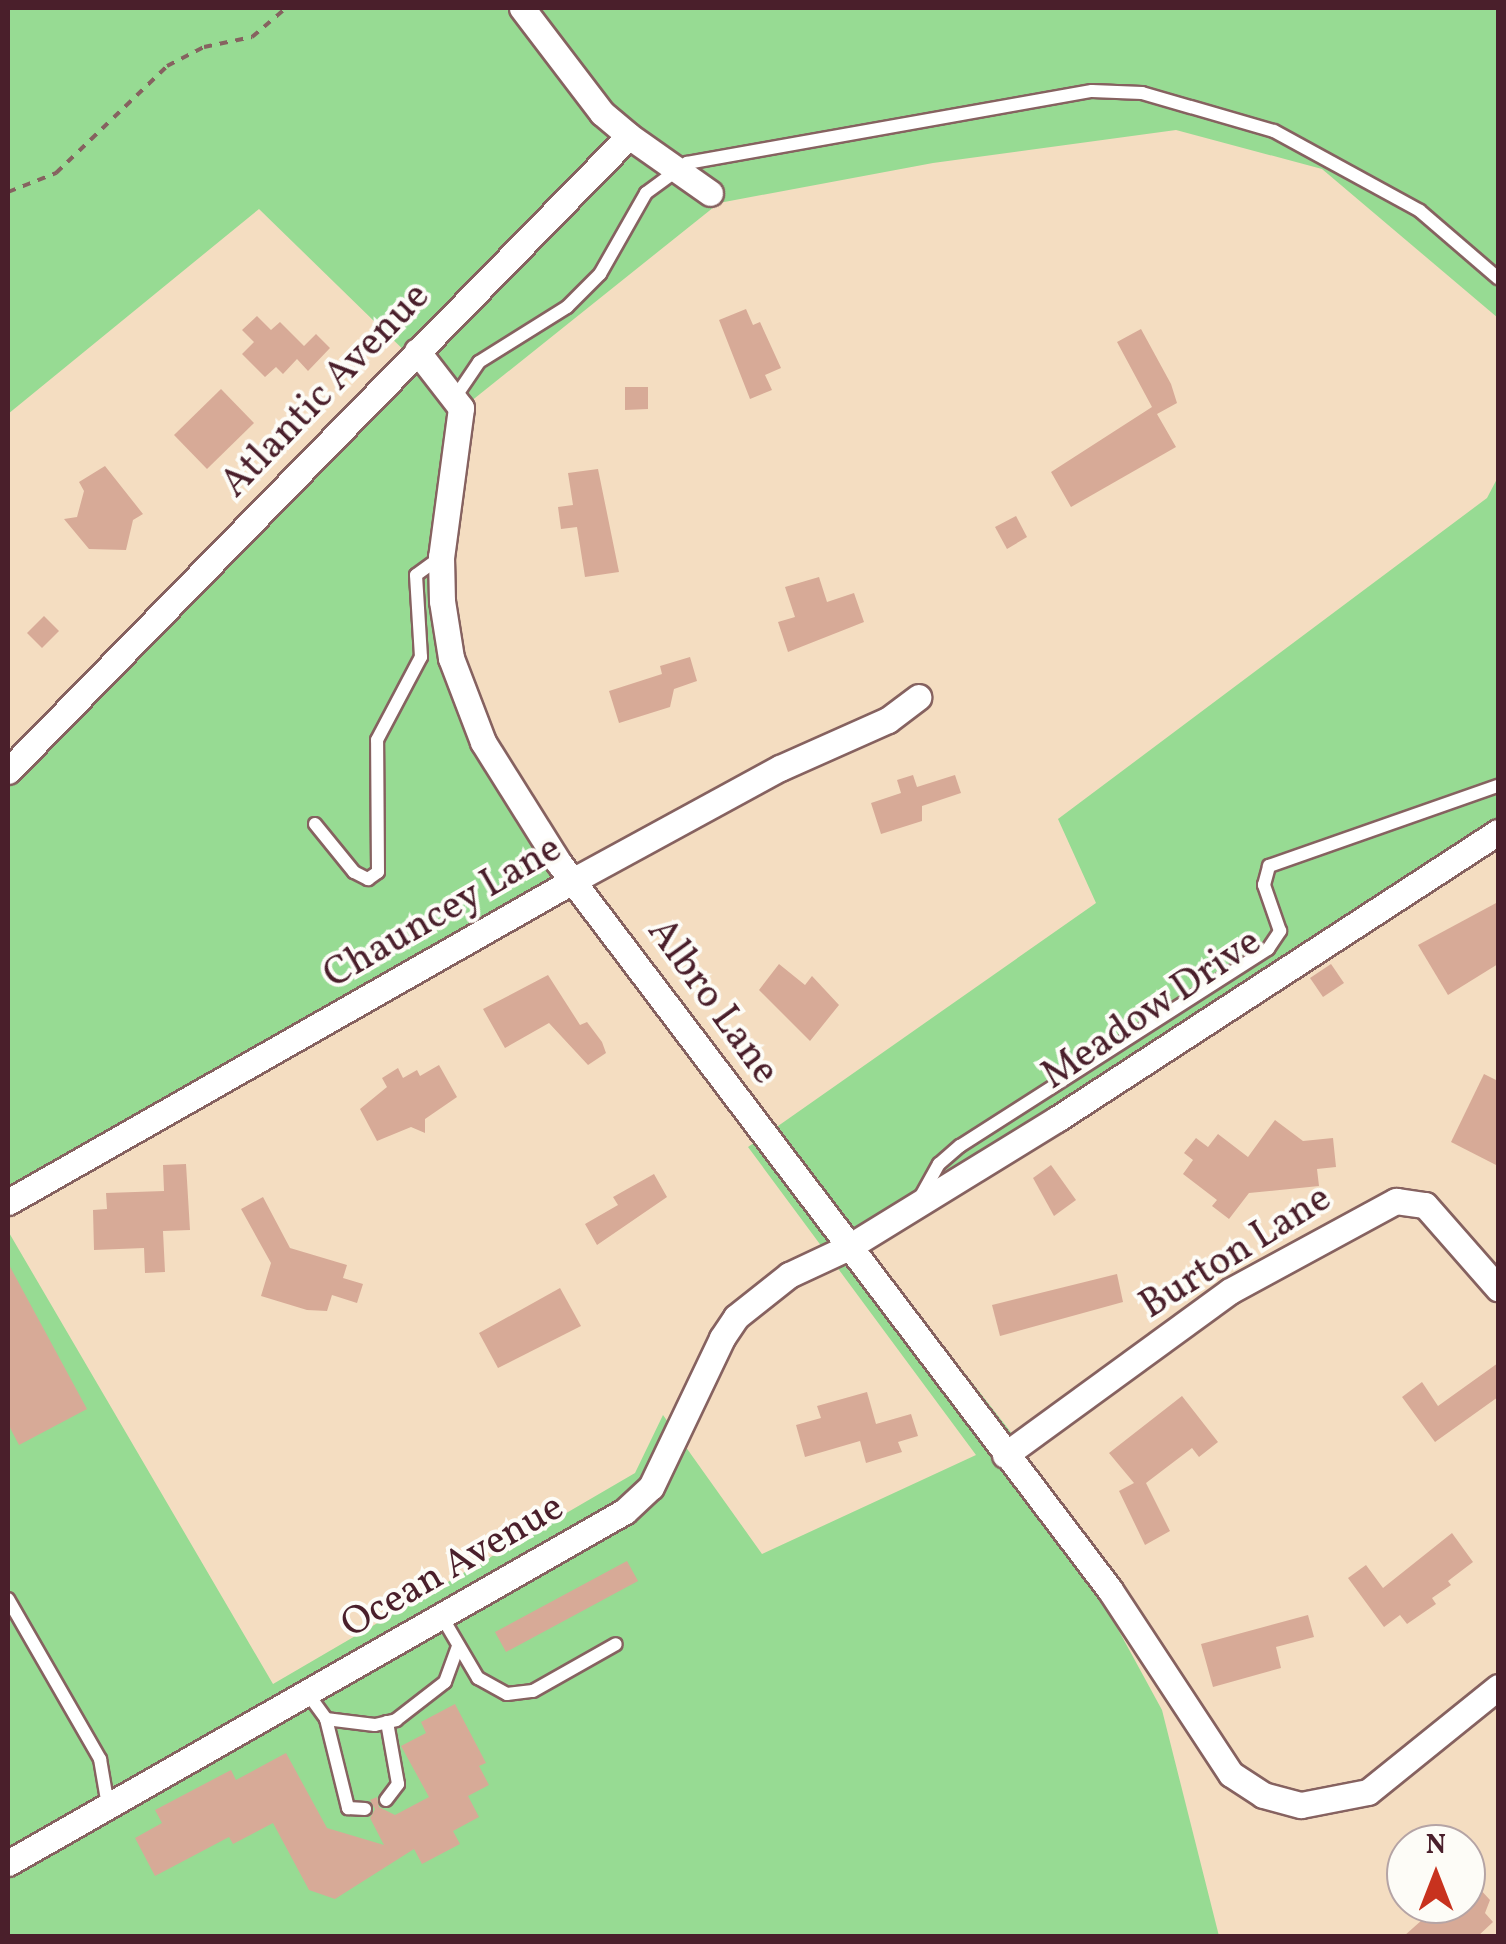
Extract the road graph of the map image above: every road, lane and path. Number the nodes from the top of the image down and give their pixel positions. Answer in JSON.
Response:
{"nodes":[{"id":1,"x":286,"y":8,"type":"edge"},
{"id":2,"x":522,"y":8,"type":"edge"},
{"id":3,"x":629,"y":136,"type":"junction"},
{"id":4,"x":676,"y":169,"type":"junction"},
{"id":5,"x":8,"y":192,"type":"edge"},
{"id":6,"x":710,"y":193,"type":"dead end"},
{"id":7,"x":1498,"y":278,"type":"edge"},
{"id":8,"x":418,"y":352,"type":"junction"},
{"id":9,"x":456,"y":396,"type":"junction"},
{"id":10,"x":441,"y":557,"type":"junction"},
{"id":11,"x":918,"y":696,"type":"dead end"},
{"id":12,"x":8,"y":771,"type":"edge"},
{"id":13,"x":1498,"y":786,"type":"edge"},
{"id":14,"x":315,"y":824,"type":"dead end"},
{"id":15,"x":1498,"y":832,"type":"edge"},
{"id":16,"x":576,"y":880,"type":"junction"},
{"id":17,"x":8,"y":1202,"type":"edge"},
{"id":18,"x":919,"y":1203,"type":"junction"},
{"id":19,"x":847,"y":1248,"type":"junction"},
{"id":20,"x":1498,"y":1288,"type":"edge"},
{"id":21,"x":1005,"y":1455,"type":"junction"},
{"id":22,"x":8,"y":1599,"type":"edge"},
{"id":23,"x":442,"y":1617,"type":"junction"},
{"id":24,"x":616,"y":1644,"type":"dead end"},
{"id":25,"x":458,"y":1647,"type":"junction"},
{"id":26,"x":1498,"y":1687,"type":"edge"},
{"id":27,"x":308,"y":1694,"type":"junction"},
{"id":28,"x":326,"y":1719,"type":"junction"},
{"id":29,"x":386,"y":1722,"type":"junction"},
{"id":30,"x":386,"y":1800,"type":"dead end"},
{"id":31,"x":108,"y":1806,"type":"junction"},
{"id":32,"x":365,"y":1809,"type":"dead end"},
{"id":33,"x":8,"y":1863,"type":"edge"}],
"edges":[{"from":1,"to":5,"type":"path"},
{"from":2,"to":3,"type":"street"},
{"from":3,"to":4,"type":"street"},
{"from":3,"to":8,"type":"street","name":"Atlantic Avenue"},
{"from":4,"to":6,"type":"street"},
{"from":4,"to":7,"type":"lane"},
{"from":4,"to":9,"type":"lane"},
{"from":8,"to":9,"type":"street"},
{"from":8,"to":12,"type":"street","name":"Atlantic Avenue"},
{"from":9,"to":10,"type":"street","name":"Albro Lane"},
{"from":10,"to":14,"type":"lane"},
{"from":10,"to":16,"type":"street","name":"Albro Lane"},
{"from":11,"to":16,"type":"street","name":"Chauncey Lane"},
{"from":13,"to":18,"type":"lane"},
{"from":15,"to":18,"type":"street","name":"Meadow Drive"},
{"from":16,"to":17,"type":"street","name":"Chauncey Lane"},
{"from":16,"to":19,"type":"street","name":"Albro Lane"},
{"from":18,"to":19,"type":"street","name":"Meadow Drive"},
{"from":19,"to":21,"type":"street","name":"Albro Lane"},
{"from":19,"to":23,"type":"street","name":"Ocean Avenue"},
{"from":20,"to":21,"type":"street","name":"Burton Lane"},
{"from":21,"to":26,"type":"street","name":"Albro Lane"},
{"from":22,"to":31,"type":"lane"},
{"from":23,"to":25,"type":"lane"},
{"from":23,"to":27,"type":"street","name":"Ocean Avenue"},
{"from":24,"to":25,"type":"lane"},
{"from":25,"to":29,"type":"lane"},
{"from":27,"to":28,"type":"lane"},
{"from":27,"to":31,"type":"street","name":"Ocean Avenue"},
{"from":28,"to":29,"type":"lane"},
{"from":28,"to":32,"type":"lane"},
{"from":29,"to":30,"type":"lane"},
{"from":31,"to":33,"type":"street","name":"Ocean Avenue"}]}
